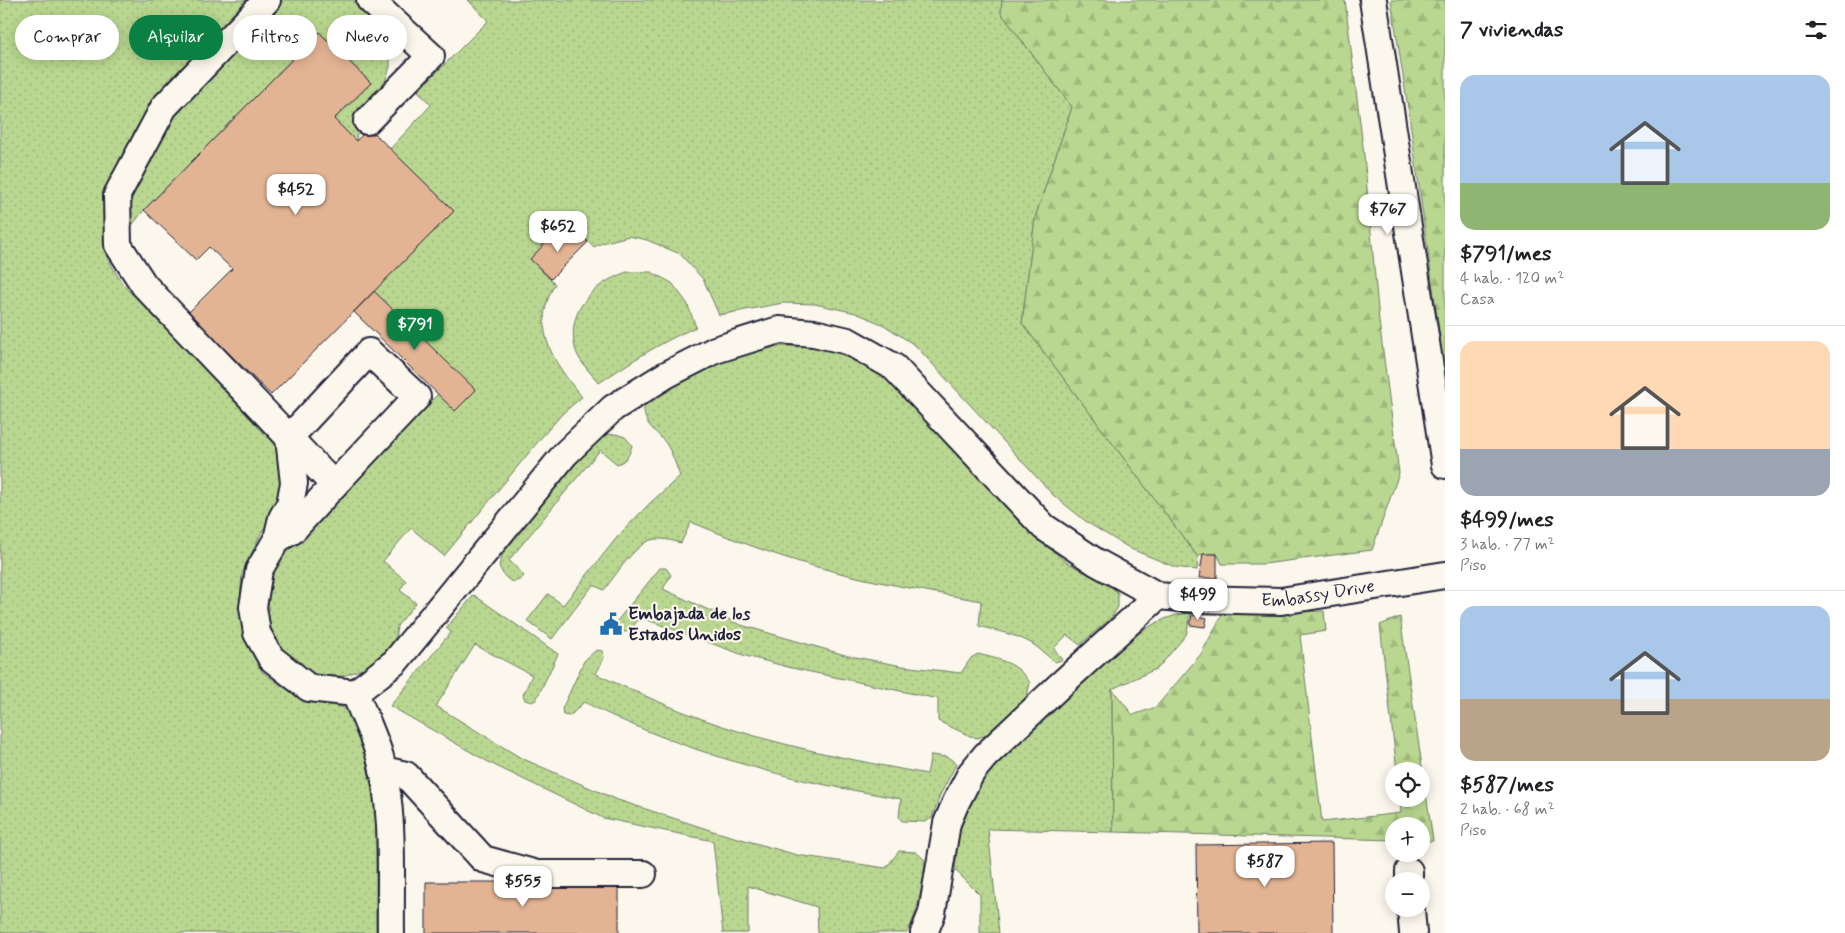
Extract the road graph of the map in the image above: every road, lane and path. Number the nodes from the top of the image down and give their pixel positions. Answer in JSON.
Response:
{"nodes":[{"id":1,"x":266,"y":0,"type":"edge"},
{"id":2,"x":370,"y":0,"type":"edge"},
{"id":3,"x":1373,"y":0,"type":"edge"},
{"id":4,"x":367,"y":121,"type":"dead end"},
{"id":5,"x":289,"y":438,"type":"junction"},
{"id":6,"x":1445,"y":465,"type":"edge"},
{"id":7,"x":334,"y":484,"type":"junction"},
{"id":8,"x":277,"y":539,"type":"junction"},
{"id":9,"x":1445,"y":574,"type":"edge"},
{"id":10,"x":1158,"y":596,"type":"junction"},
{"id":11,"x":355,"y":693,"type":"junction"},
{"id":12,"x":383,"y":770,"type":"junction"},
{"id":13,"x":643,"y":874,"type":"dead end"},
{"id":14,"x":1412,"y":917,"type":"edge"},
{"id":15,"x":391,"y":933,"type":"edge"},
{"id":16,"x":924,"y":933,"type":"edge"},
{"id":17,"x":1413,"y":933,"type":"edge"}],
"edges":[{"from":1,"to":5,"type":"street"},
{"from":2,"to":4,"type":"street"},
{"from":3,"to":6,"type":"street"},
{"from":5,"to":7,"type":"street"},
{"from":5,"to":7,"type":"street"},
{"from":5,"to":8,"type":"street"},
{"from":7,"to":8,"type":"street"},
{"from":8,"to":11,"type":"street"},
{"from":9,"to":10,"type":"street","name":"Embassy Drive"},
{"from":10,"to":11,"type":"street"},
{"from":10,"to":16,"type":"street"},
{"from":11,"to":12,"type":"street"},
{"from":12,"to":13,"type":"street"},
{"from":12,"to":15,"type":"street"},
{"from":14,"to":17,"type":"street"}]}
